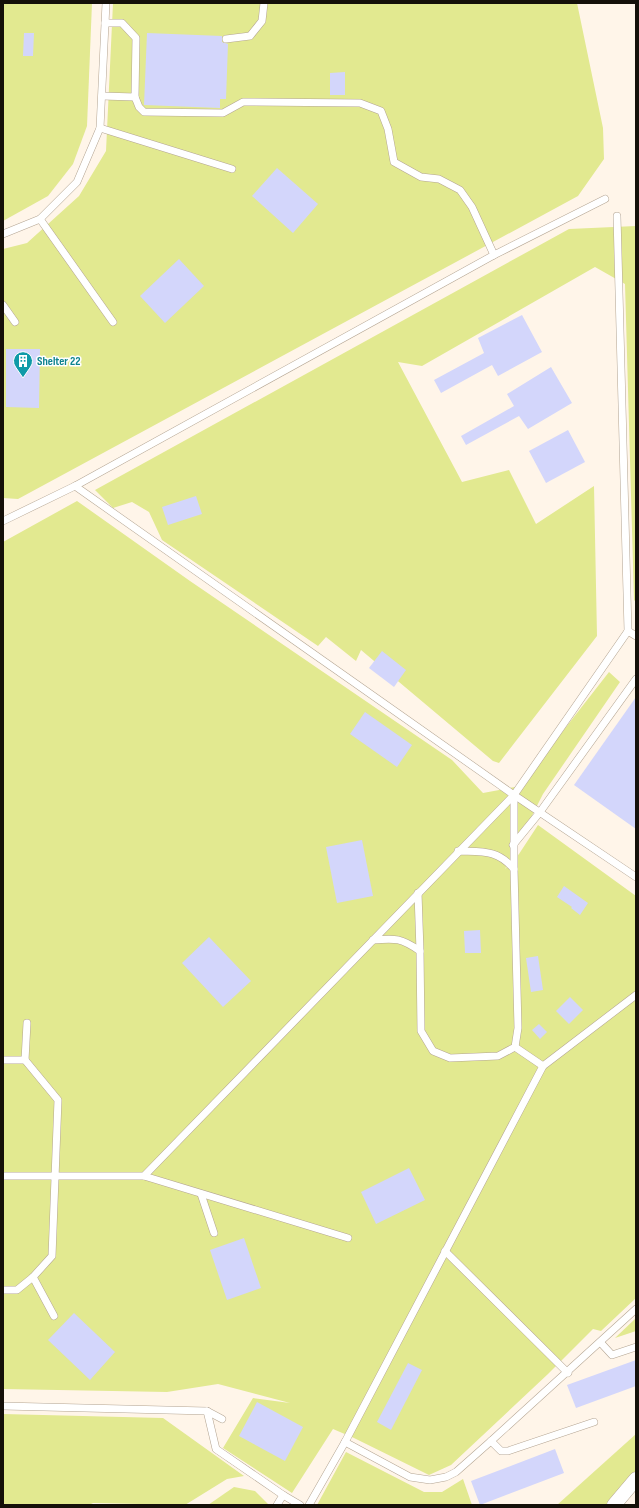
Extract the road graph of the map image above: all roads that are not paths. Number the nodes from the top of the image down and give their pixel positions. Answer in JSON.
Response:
{"nodes":[{"id":1,"x":106,"y":3,"type":"edge"},
{"id":2,"x":264,"y":3,"type":"edge"},
{"id":3,"x":105,"y":23,"type":"junction"},
{"id":4,"x":226,"y":39,"type":"dead end"},
{"id":5,"x":102,"y":96,"type":"junction"},
{"id":6,"x":135,"y":97,"type":"junction"},
{"id":7,"x":100,"y":128,"type":"junction"},
{"id":8,"x":232,"y":169,"type":"dead end"},
{"id":9,"x":605,"y":199,"type":"dead end"},
{"id":10,"x":617,"y":216,"type":"dead end"},
{"id":11,"x":40,"y":218,"type":"junction"},
{"id":12,"x":3,"y":234,"type":"edge"},
{"id":13,"x":494,"y":254,"type":"junction"},
{"id":14,"x":3,"y":304,"type":"edge"},
{"id":15,"x":15,"y":322,"type":"dead end"},
{"id":16,"x":113,"y":322,"type":"dead end"},
{"id":17,"x":75,"y":486,"type":"junction"},
{"id":18,"x":3,"y":521,"type":"edge"},
{"id":19,"x":628,"y":631,"type":"junction"},
{"id":20,"x":636,"y":636,"type":"edge"},
{"id":21,"x":636,"y":679,"type":"edge"},
{"id":22,"x":514,"y":795,"type":"junction"},
{"id":23,"x":540,"y":812,"type":"junction"},
{"id":24,"x":513,"y":845,"type":"junction"},
{"id":25,"x":458,"y":851,"type":"junction"},
{"id":26,"x":514,"y":869,"type":"junction"},
{"id":27,"x":636,"y":877,"type":"edge"},
{"id":28,"x":418,"y":893,"type":"junction"},
{"id":29,"x":373,"y":940,"type":"junction"},
{"id":30,"x":420,"y":951,"type":"junction"},
{"id":31,"x":636,"y":994,"type":"edge"},
{"id":32,"x":27,"y":1023,"type":"dead end"},
{"id":33,"x":515,"y":1047,"type":"junction"},
{"id":34,"x":3,"y":1060,"type":"edge"},
{"id":35,"x":26,"y":1060,"type":"junction"},
{"id":36,"x":543,"y":1066,"type":"junction"},
{"id":37,"x":3,"y":1176,"type":"edge"},
{"id":38,"x":55,"y":1176,"type":"junction"},
{"id":39,"x":144,"y":1176,"type":"junction"},
{"id":40,"x":202,"y":1194,"type":"junction"},
{"id":41,"x":214,"y":1233,"type":"dead end"},
{"id":42,"x":348,"y":1238,"type":"dead end"},
{"id":43,"x":445,"y":1251,"type":"junction"},
{"id":44,"x":34,"y":1277,"type":"junction"},
{"id":45,"x":3,"y":1290,"type":"edge"},
{"id":46,"x":636,"y":1310,"type":"edge"},
{"id":47,"x":54,"y":1316,"type":"dead end"},
{"id":48,"x":600,"y":1343,"type":"junction"},
{"id":49,"x":636,"y":1347,"type":"edge"},
{"id":50,"x":568,"y":1373,"type":"junction"},
{"id":51,"x":3,"y":1406,"type":"edge"},
{"id":52,"x":207,"y":1411,"type":"junction"},
{"id":53,"x":222,"y":1419,"type":"dead end"},
{"id":54,"x":594,"y":1422,"type":"dead end"},
{"id":55,"x":491,"y":1441,"type":"junction"},
{"id":56,"x":345,"y":1442,"type":"junction"},
{"id":57,"x":636,"y":1479,"type":"edge"},
{"id":58,"x":283,"y":1495,"type":"junction"},
{"id":59,"x":277,"y":1505,"type":"edge"},
{"id":60,"x":300,"y":1505,"type":"edge"},
{"id":61,"x":309,"y":1505,"type":"edge"},
{"id":62,"x":614,"y":1505,"type":"edge"}],
"edges":[{"from":1,"to":3,"type":"lane"},
{"from":2,"to":4,"type":"lane"},
{"from":3,"to":5,"type":"lane"},
{"from":3,"to":6,"type":"lane"},
{"from":5,"to":6,"type":"lane"},
{"from":5,"to":7,"type":"lane"},
{"from":6,"to":13,"type":"lane"},
{"from":7,"to":8,"type":"lane"},
{"from":7,"to":11,"type":"lane"},
{"from":9,"to":13,"type":"lane"},
{"from":10,"to":19,"type":"lane"},
{"from":11,"to":12,"type":"lane"},
{"from":11,"to":16,"type":"lane"},
{"from":13,"to":17,"type":"lane"},
{"from":14,"to":15,"type":"lane"},
{"from":17,"to":18,"type":"lane"},
{"from":17,"to":22,"type":"lane"},
{"from":19,"to":20,"type":"lane"},
{"from":19,"to":22,"type":"lane"},
{"from":21,"to":23,"type":"lane"},
{"from":22,"to":23,"type":"lane"},
{"from":22,"to":24,"type":"lane"},
{"from":22,"to":25,"type":"lane"},
{"from":23,"to":24,"type":"lane"},
{"from":23,"to":27,"type":"lane"},
{"from":24,"to":26,"type":"lane"},
{"from":25,"to":26,"type":"lane"},
{"from":25,"to":28,"type":"lane"},
{"from":26,"to":33,"type":"lane"},
{"from":28,"to":29,"type":"lane"},
{"from":28,"to":30,"type":"lane"},
{"from":29,"to":30,"type":"lane"},
{"from":29,"to":39,"type":"lane"},
{"from":30,"to":33,"type":"lane"},
{"from":31,"to":36,"type":"lane"},
{"from":32,"to":35,"type":"lane"},
{"from":33,"to":36,"type":"lane"},
{"from":34,"to":35,"type":"lane"},
{"from":35,"to":38,"type":"lane"},
{"from":36,"to":43,"type":"lane"},
{"from":37,"to":38,"type":"lane"},
{"from":38,"to":39,"type":"lane"},
{"from":38,"to":44,"type":"lane"},
{"from":39,"to":40,"type":"lane"},
{"from":40,"to":41,"type":"lane"},
{"from":40,"to":42,"type":"lane"},
{"from":43,"to":50,"type":"lane"},
{"from":43,"to":56,"type":"lane"},
{"from":44,"to":45,"type":"lane"},
{"from":44,"to":47,"type":"lane"},
{"from":46,"to":48,"type":"lane"},
{"from":48,"to":49,"type":"lane"},
{"from":48,"to":50,"type":"lane"},
{"from":50,"to":55,"type":"lane"},
{"from":51,"to":52,"type":"lane"},
{"from":52,"to":53,"type":"lane"},
{"from":52,"to":58,"type":"lane"},
{"from":54,"to":55,"type":"lane"},
{"from":55,"to":56,"type":"lane"},
{"from":56,"to":61,"type":"lane"},
{"from":57,"to":62,"type":"street"},
{"from":58,"to":59,"type":"lane"},
{"from":58,"to":60,"type":"lane"}]}
